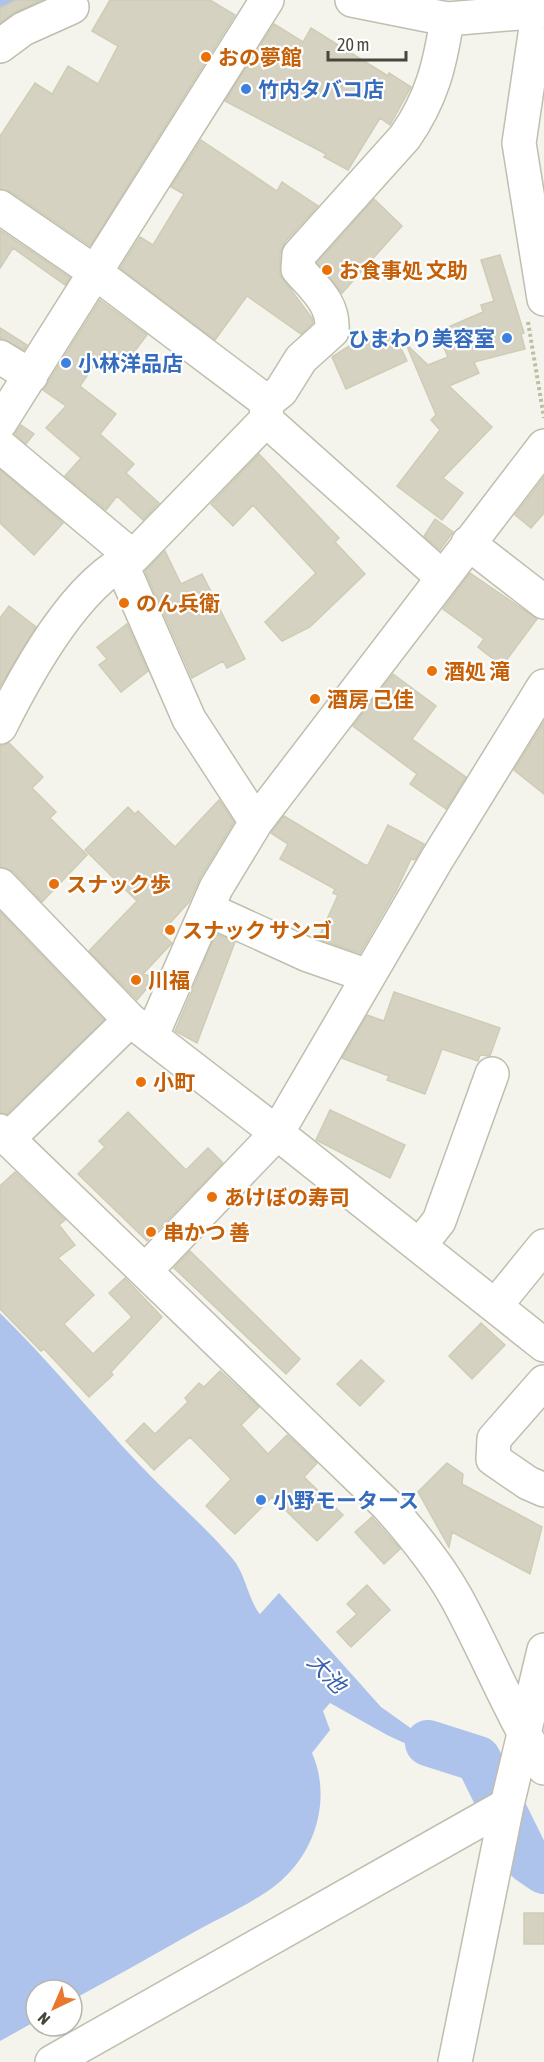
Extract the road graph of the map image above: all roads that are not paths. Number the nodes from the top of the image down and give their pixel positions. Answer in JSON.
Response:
{"nodes":[{"id":1,"x":267,"y":0,"type":"edge"},
{"id":2,"x":352,"y":0,"type":"edge"},
{"id":3,"x":72,"y":7,"type":"dead end"},
{"id":4,"x":541,"y":8,"type":"edge"},
{"id":5,"x":447,"y":19,"type":"junction"},
{"id":6,"x":0,"y":46,"type":"edge"},
{"id":7,"x":0,"y":207,"type":"edge"},
{"id":8,"x":96,"y":273,"type":"junction"},
{"id":9,"x":544,"y":299,"type":"edge"},
{"id":10,"x":0,"y":357,"type":"edge"},
{"id":11,"x":31,"y":376,"type":"junction"},
{"id":12,"x":267,"y":411,"type":"junction"},
{"id":13,"x":0,"y":423,"type":"edge"},
{"id":14,"x":0,"y":446,"type":"edge"},
{"id":15,"x":544,"y":446,"type":"edge"},
{"id":16,"x":468,"y":543,"type":"junction"},
{"id":17,"x":127,"y":560,"type":"junction"},
{"id":18,"x":442,"y":577,"type":"junction"},
{"id":19,"x":544,"y":602,"type":"edge"},
{"id":20,"x":544,"y":686,"type":"edge"},
{"id":21,"x":0,"y":728,"type":"edge"},
{"id":22,"x":256,"y":822,"type":"junction"},
{"id":23,"x":0,"y":885,"type":"edge"},
{"id":24,"x":207,"y":909,"type":"junction"},
{"id":25,"x":368,"y":976,"type":"junction"},
{"id":26,"x":141,"y":1028,"type":"junction"},
{"id":27,"x":492,"y":1074,"type":"dead end"},
{"id":28,"x":277,"y":1133,"type":"junction"},
{"id":29,"x":4,"y":1135,"type":"edge"},
{"id":30,"x":420,"y":1245,"type":"junction"},
{"id":31,"x":544,"y":1246,"type":"edge"},
{"id":32,"x":145,"y":1271,"type":"junction"},
{"id":33,"x":496,"y":1305,"type":"junction"},
{"id":34,"x":544,"y":1345,"type":"edge"},
{"id":35,"x":544,"y":1382,"type":"edge"},
{"id":36,"x":544,"y":1490,"type":"edge"},
{"id":37,"x":544,"y":1650,"type":"edge"},
{"id":38,"x":533,"y":1734,"type":"edge"},
{"id":39,"x":544,"y":1768,"type":"edge"},
{"id":40,"x":507,"y":1805,"type":"junction"},
{"id":41,"x":52,"y":2062,"type":"edge"},
{"id":42,"x":455,"y":2062,"type":"edge"}],
"edges":[{"from":1,"to":8,"type":"street"},
{"from":2,"to":5,"type":"street"},
{"from":3,"to":6,"type":"street"},
{"from":4,"to":5,"type":"street"},
{"from":4,"to":9,"type":"street"},
{"from":5,"to":12,"type":"street"},
{"from":7,"to":8,"type":"street"},
{"from":8,"to":11,"type":"street"},
{"from":8,"to":12,"type":"street"},
{"from":10,"to":11,"type":"street"},
{"from":11,"to":13,"type":"street"},
{"from":12,"to":17,"type":"street"},
{"from":12,"to":18,"type":"street"},
{"from":14,"to":17,"type":"street"},
{"from":15,"to":16,"type":"street"},
{"from":16,"to":18,"type":"street"},
{"from":16,"to":19,"type":"street"},
{"from":17,"to":21,"type":"street"},
{"from":17,"to":22,"type":"street"},
{"from":18,"to":22,"type":"street"},
{"from":20,"to":25,"type":"street"},
{"from":22,"to":24,"type":"street"},
{"from":23,"to":26,"type":"street"},
{"from":24,"to":25,"type":"street"},
{"from":24,"to":26,"type":"street"},
{"from":25,"to":28,"type":"street"},
{"from":26,"to":28,"type":"street"},
{"from":26,"to":29,"type":"street"},
{"from":27,"to":30,"type":"street"},
{"from":28,"to":30,"type":"street"},
{"from":28,"to":32,"type":"street"},
{"from":29,"to":32,"type":"street"},
{"from":30,"to":33,"type":"street"},
{"from":31,"to":33,"type":"street"},
{"from":32,"to":38,"type":"street"},
{"from":33,"to":34,"type":"street"},
{"from":35,"to":36,"type":"street"},
{"from":37,"to":38,"type":"street"},
{"from":38,"to":39,"type":"street"},
{"from":38,"to":40,"type":"street"},
{"from":40,"to":41,"type":"street"},
{"from":40,"to":42,"type":"street"}]}
